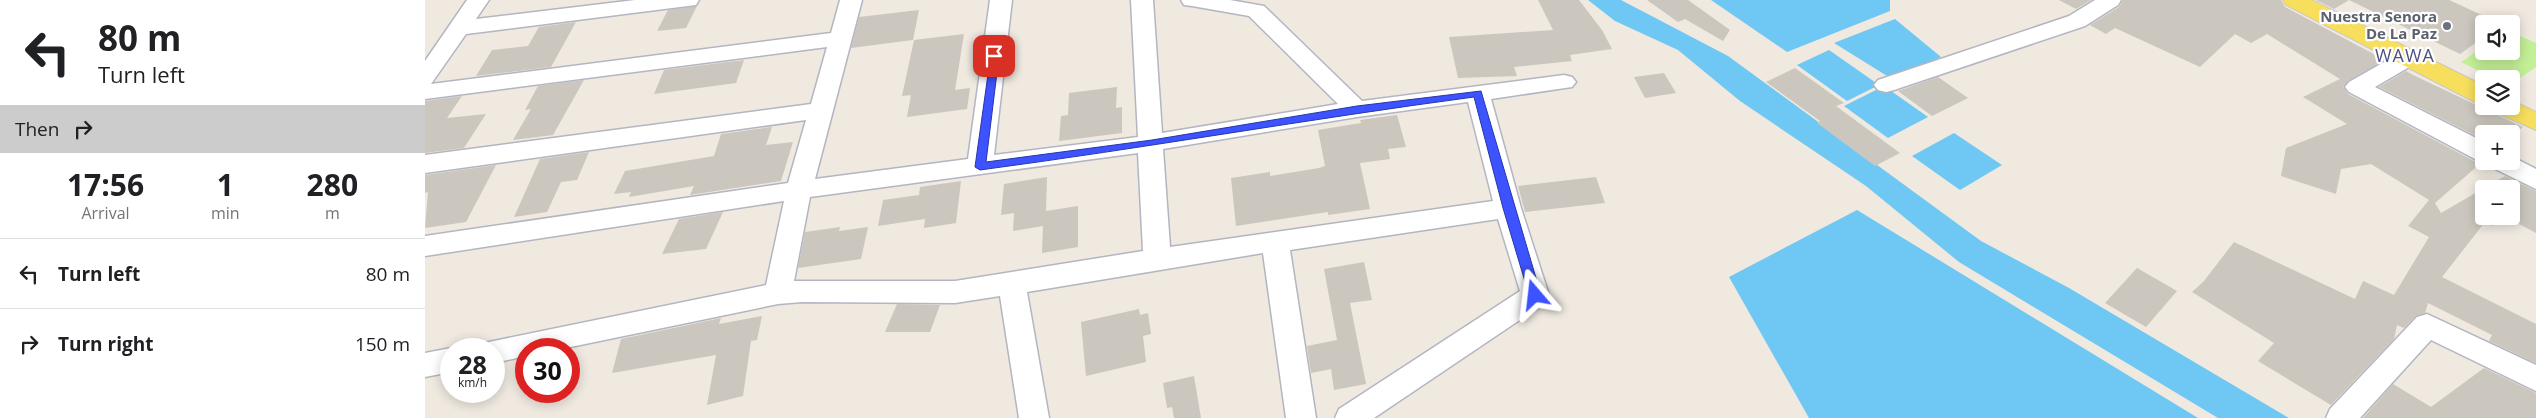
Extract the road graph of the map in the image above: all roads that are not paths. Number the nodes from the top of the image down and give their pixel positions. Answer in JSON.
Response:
{"nodes":[{"id":1,"x":477,"y":0,"type":"edge"},
{"id":2,"x":688,"y":0,"type":"edge"},
{"id":3,"x":851,"y":0,"type":"edge"},
{"id":4,"x":1001,"y":0,"type":"edge"},
{"id":5,"x":1142,"y":0,"type":"edge"},
{"id":6,"x":1191,"y":0,"type":"edge"},
{"id":7,"x":2110,"y":0,"type":"edge"},
{"id":8,"x":2294,"y":0,"type":"edge"},
{"id":9,"x":459,"y":28,"type":"junction"},
{"id":10,"x":840,"y":39,"type":"junction"},
{"id":11,"x":2408,"y":58,"type":"junction"},
{"id":12,"x":425,"y":78,"type":"edge"},
{"id":13,"x":1564,"y":82,"type":"dead end"},
{"id":14,"x":1886,"y":86,"type":"dead end"},
{"id":15,"x":425,"y":92,"type":"edge"},
{"id":16,"x":2475,"y":92,"type":"edge"},
{"id":17,"x":1478,"y":93,"type":"junction"},
{"id":18,"x":1357,"y":109,"type":"junction"},
{"id":19,"x":821,"y":110,"type":"junction"},
{"id":20,"x":2520,"y":112,"type":"edge"},
{"id":21,"x":2533,"y":117,"type":"edge"},
{"id":22,"x":1152,"y":143,"type":"junction"},
{"id":23,"x":2475,"y":148,"type":"edge"},
{"id":24,"x":425,"y":164,"type":"edge"},
{"id":25,"x":980,"y":167,"type":"junction"},
{"id":26,"x":2517,"y":170,"type":"edge"},
{"id":27,"x":2536,"y":180,"type":"edge"},
{"id":28,"x":799,"y":190,"type":"junction"},
{"id":29,"x":1509,"y":208,"type":"junction"},
{"id":30,"x":1275,"y":244,"type":"junction"},
{"id":31,"x":425,"y":246,"type":"edge"},
{"id":32,"x":1157,"y":259,"type":"junction"},
{"id":33,"x":1012,"y":284,"type":"junction"},
{"id":34,"x":778,"y":293,"type":"junction"},
{"id":35,"x":505,"y":349,"type":"edge"},
{"id":36,"x":440,"y":362,"type":"edge"},
{"id":37,"x":425,"y":365,"type":"edge"},
{"id":38,"x":2536,"y":379,"type":"edge"},
{"id":39,"x":1034,"y":418,"type":"edge"},
{"id":40,"x":1301,"y":418,"type":"edge"},
{"id":41,"x":1350,"y":418,"type":"edge"},
{"id":42,"x":2341,"y":418,"type":"edge"}],
"edges":[{"from":1,"to":9,"type":"street"},
{"from":2,"to":9,"type":"street"},
{"from":3,"to":10,"type":"street"},
{"from":4,"to":25,"type":"street"},
{"from":5,"to":22,"type":"street"},
{"from":6,"to":18,"type":"street"},
{"from":7,"to":14,"type":"street"},
{"from":8,"to":11,"type":"main road"},
{"from":9,"to":12,"type":"street"},
{"from":10,"to":15,"type":"street"},
{"from":10,"to":19,"type":"street"},
{"from":11,"to":16,"type":"main road"},
{"from":11,"to":23,"type":"street"},
{"from":13,"to":17,"type":"street"},
{"from":17,"to":18,"type":"street"},
{"from":17,"to":29,"type":"street"},
{"from":18,"to":22,"type":"street"},
{"from":19,"to":24,"type":"street"},
{"from":19,"to":28,"type":"street"},
{"from":20,"to":21,"type":"main road"},
{"from":22,"to":25,"type":"street"},
{"from":22,"to":32,"type":"street"},
{"from":25,"to":28,"type":"street"},
{"from":26,"to":27,"type":"street"},
{"from":28,"to":31,"type":"street"},
{"from":28,"to":34,"type":"street"},
{"from":29,"to":30,"type":"street"},
{"from":29,"to":41,"type":"street"},
{"from":30,"to":32,"type":"street"},
{"from":30,"to":40,"type":"street"},
{"from":32,"to":33,"type":"street"},
{"from":33,"to":34,"type":"street"},
{"from":33,"to":39,"type":"street"},
{"from":34,"to":35,"type":"street"},
{"from":36,"to":37,"type":"street"},
{"from":38,"to":42,"type":"street"}]}
